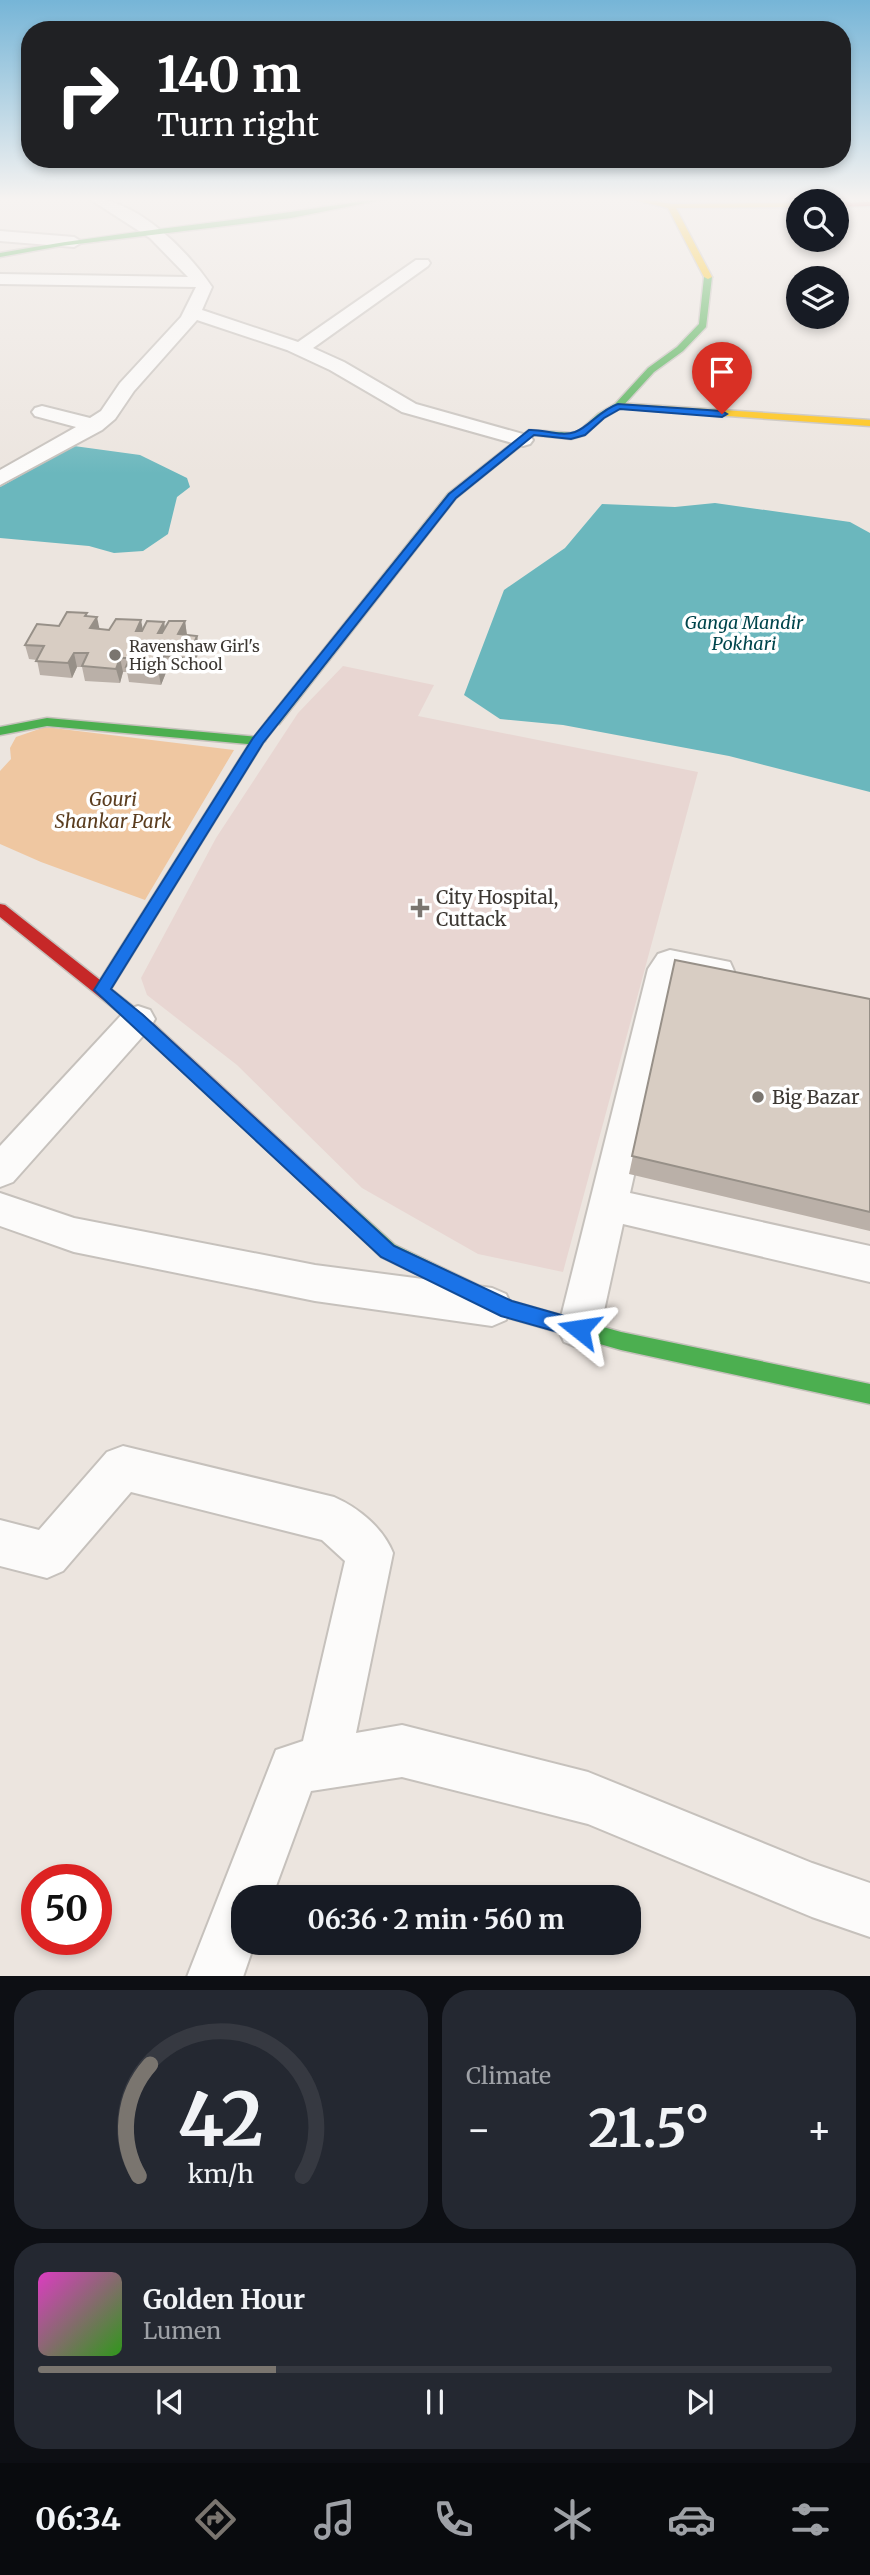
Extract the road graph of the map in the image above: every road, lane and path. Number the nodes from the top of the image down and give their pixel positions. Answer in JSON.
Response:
{"nodes":[{"id":1,"x":202,"y":290,"type":"edge"},
{"id":2,"x":382,"y":290,"type":"edge"},
{"id":3,"x":706,"y":290,"type":"edge"},
{"id":4,"x":191,"y":313,"type":"junction"},
{"id":5,"x":300,"y":349,"type":"junction"},
{"id":6,"x":618,"y":406,"type":"junction"},
{"id":7,"x":42,"y":412,"type":"dead end"},
{"id":8,"x":870,"y":423,"type":"edge"},
{"id":9,"x":95,"y":426,"type":"junction"},
{"id":10,"x":523,"y":440,"type":"junction"},
{"id":11,"x":0,"y":479,"type":"edge"},
{"id":12,"x":0,"y":730,"type":"edge"},
{"id":13,"x":258,"y":741,"type":"junction"},
{"id":14,"x":0,"y":909,"type":"edge"},
{"id":15,"x":749,"y":978,"type":"edge"},
{"id":16,"x":102,"y":990,"type":"junction"},
{"id":17,"x":138,"y":1019,"type":"junction"},
{"id":18,"x":0,"y":1171,"type":"edge"},
{"id":19,"x":607,"y":1204,"type":"junction"},
{"id":20,"x":0,"y":1209,"type":"edge"},
{"id":21,"x":870,"y":1264,"type":"edge"},
{"id":22,"x":508,"y":1309,"type":"junction"},
{"id":23,"x":579,"y":1329,"type":"junction"},
{"id":24,"x":870,"y":1394,"type":"edge"},
{"id":25,"x":0,"y":1543,"type":"edge"},
{"id":26,"x":324,"y":1763,"type":"junction"},
{"id":27,"x":249,"y":1885,"type":"edge"},
{"id":28,"x":870,"y":1910,"type":"edge"},
{"id":29,"x":231,"y":1934,"type":"edge"},
{"id":30,"x":215,"y":1976,"type":"edge"}],
"edges":[{"from":1,"to":4,"type":"street"},
{"from":2,"to":5,"type":"street"},
{"from":3,"to":6,"type":"street"},
{"from":4,"to":5,"type":"street"},
{"from":4,"to":9,"type":"street"},
{"from":5,"to":10,"type":"street"},
{"from":6,"to":8,"type":"street"},
{"from":6,"to":10,"type":"street"},
{"from":7,"to":9,"type":"street"},
{"from":9,"to":11,"type":"street"},
{"from":10,"to":13,"type":"street"},
{"from":12,"to":13,"type":"street"},
{"from":13,"to":16,"type":"street"},
{"from":14,"to":16,"type":"street"},
{"from":15,"to":19,"type":"street"},
{"from":16,"to":17,"type":"street"},
{"from":17,"to":18,"type":"street"},
{"from":17,"to":22,"type":"street"},
{"from":19,"to":21,"type":"street"},
{"from":19,"to":23,"type":"street"},
{"from":20,"to":22,"type":"street"},
{"from":22,"to":23,"type":"street"},
{"from":23,"to":24,"type":"street"},
{"from":25,"to":26,"type":"street"},
{"from":26,"to":27,"type":"street"},
{"from":26,"to":28,"type":"street"},
{"from":29,"to":30,"type":"street"}]}
